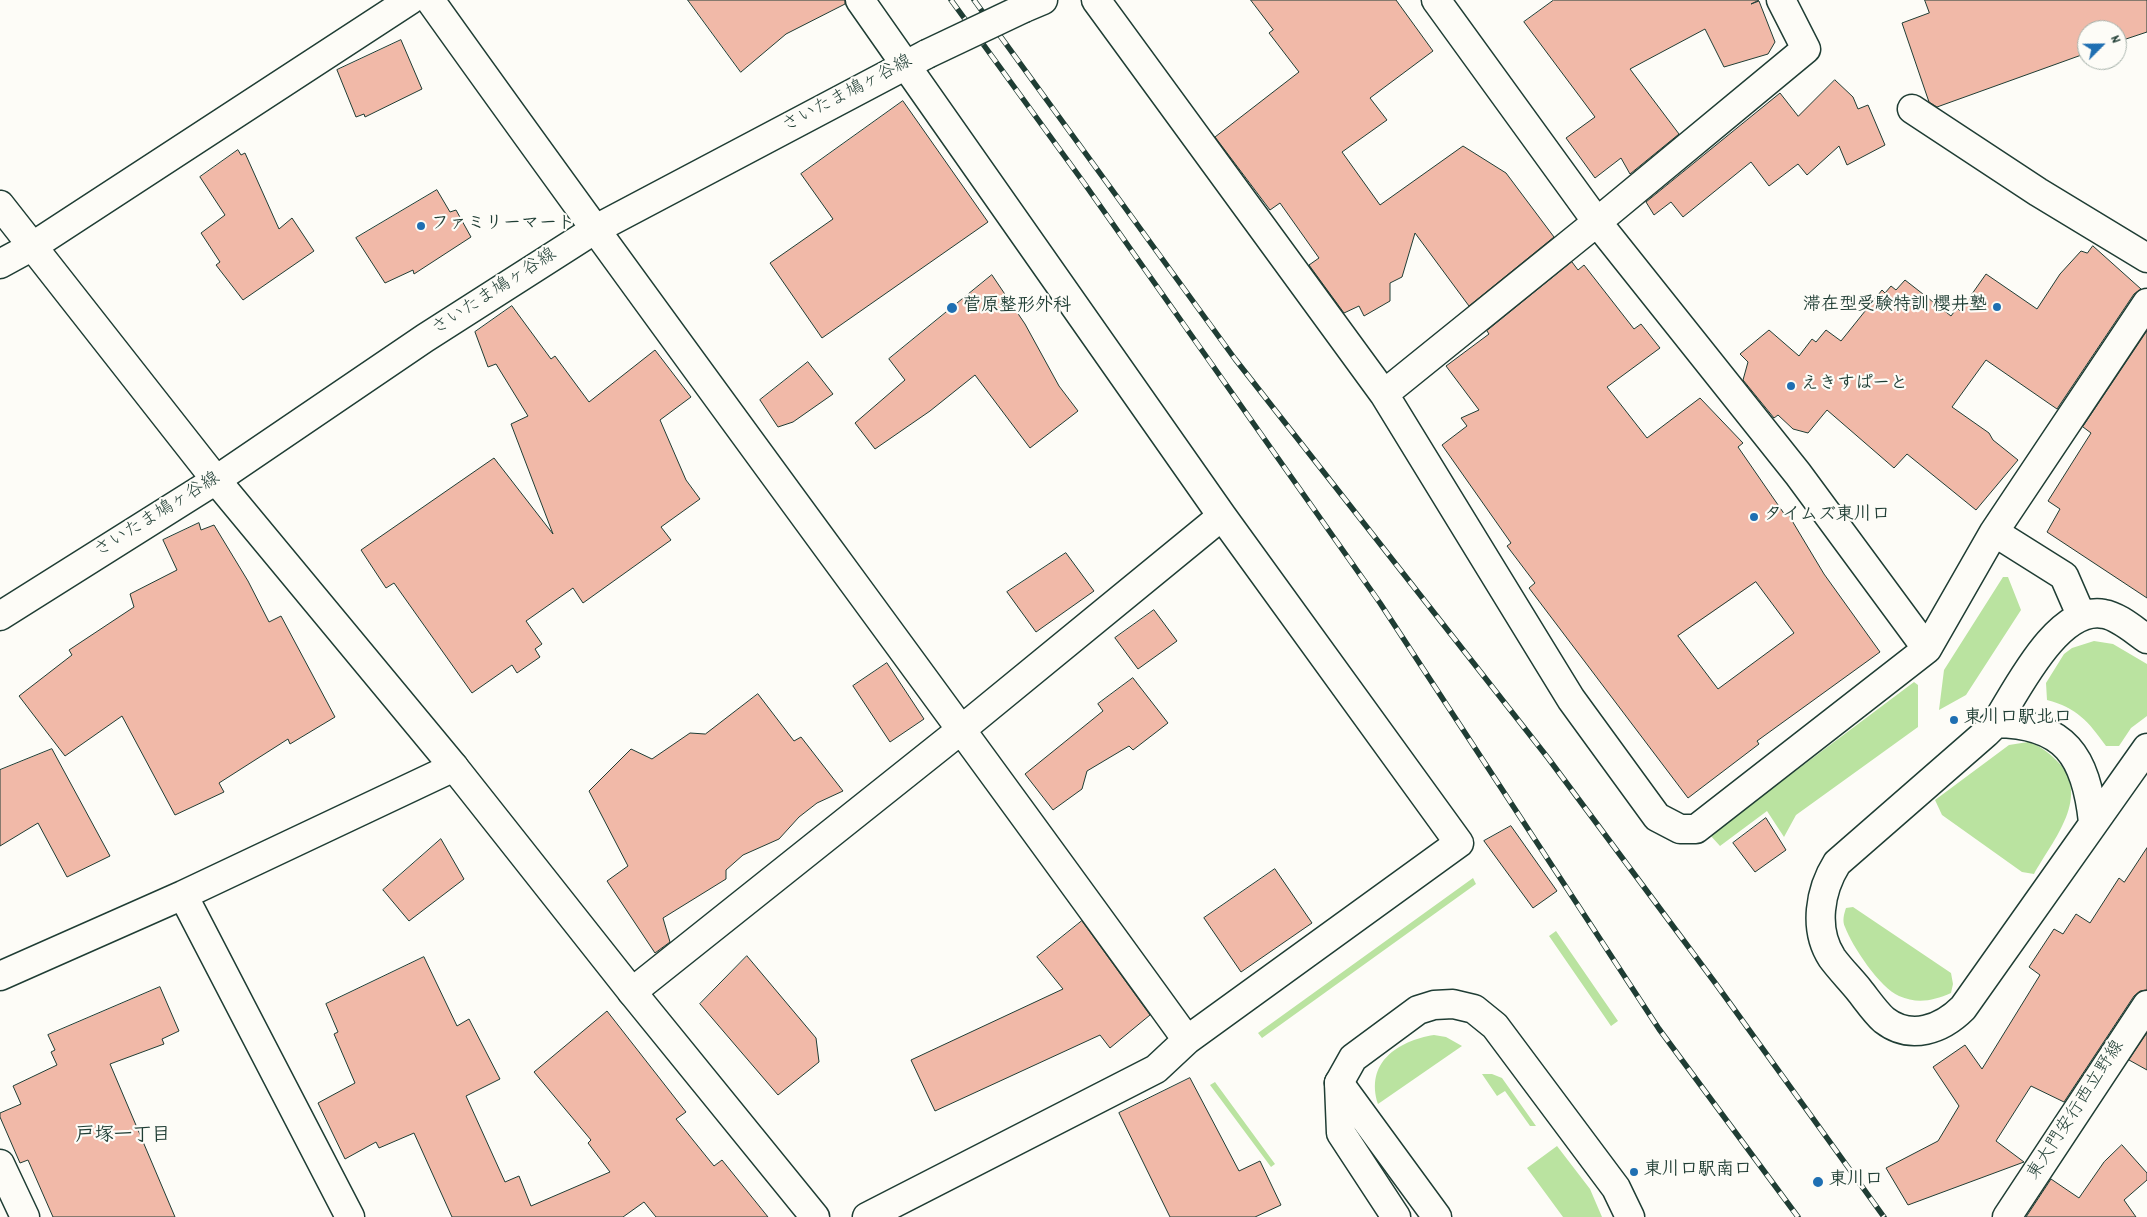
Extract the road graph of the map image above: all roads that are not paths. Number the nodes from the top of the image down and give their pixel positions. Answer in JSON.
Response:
{"nodes":[{"id":1,"x":410,"y":0,"type":"edge"},
{"id":2,"x":430,"y":0,"type":"edge"},
{"id":3,"x":860,"y":0,"type":"edge"},
{"id":4,"x":1096,"y":0,"type":"edge"},
{"id":5,"x":1436,"y":0,"type":"edge"},
{"id":6,"x":1781,"y":0,"type":"edge"},
{"id":7,"x":1033,"y":4,"type":"edge"},
{"id":8,"x":916,"y":59,"type":"junction"},
{"id":9,"x":1912,"y":109,"type":"dead end"},
{"id":10,"x":0,"y":205,"type":"edge"},
{"id":11,"x":1597,"y":222,"type":"junction"},
{"id":12,"x":594,"y":230,"type":"junction"},
{"id":13,"x":33,"y":246,"type":"junction"},
{"id":14,"x":2147,"y":258,"type":"edge"},
{"id":15,"x":0,"y":264,"type":"edge"},
{"id":16,"x":2147,"y":303,"type":"edge"},
{"id":17,"x":1384,"y":394,"type":"junction"},
{"id":18,"x":216,"y":480,"type":"junction"},
{"id":19,"x":1222,"y":516,"type":"junction"},
{"id":20,"x":1994,"y":532,"type":"junction"},
{"id":21,"x":2082,"y":615,"type":"junction"},
{"id":22,"x":0,"y":616,"type":"edge"},
{"id":23,"x":2147,"y":639,"type":"edge"},
{"id":24,"x":1927,"y":649,"type":"junction"},
{"id":25,"x":1996,"y":723,"type":"junction"},
{"id":26,"x":962,"y":729,"type":"junction"},
{"id":27,"x":2147,"y":748,"type":"edge"},
{"id":28,"x":454,"y":767,"type":"junction"},
{"id":29,"x":2093,"y":822,"type":"junction"},
{"id":30,"x":183,"y":895,"type":"junction"},
{"id":31,"x":0,"y":976,"type":"edge"},
{"id":32,"x":632,"y":992,"type":"junction"},
{"id":33,"x":2147,"y":1005,"type":"edge"},
{"id":34,"x":1187,"y":1040,"type":"junction"},
{"id":35,"x":1339,"y":1083,"type":"junction"},
{"id":36,"x":0,"y":1164,"type":"edge"},
{"id":37,"x":25,"y":1217,"type":"edge"},
{"id":38,"x":350,"y":1217,"type":"edge"},
{"id":39,"x":815,"y":1217,"type":"edge"},
{"id":40,"x":867,"y":1217,"type":"edge"},
{"id":41,"x":1396,"y":1217,"type":"edge"},
{"id":42,"x":1437,"y":1217,"type":"edge"},
{"id":43,"x":1630,"y":1217,"type":"edge"},
{"id":44,"x":2007,"y":1217,"type":"edge"}],
"edges":[{"from":1,"to":13,"type":"street"},
{"from":2,"to":12,"type":"street"},
{"from":3,"to":8,"type":"street"},
{"from":4,"to":17,"type":"street"},
{"from":5,"to":11,"type":"street"},
{"from":6,"to":11,"type":"street"},
{"from":7,"to":8,"type":"street","name":"さいたま鳩ヶ谷線","bridge":true},
{"from":8,"to":12,"type":"street","name":"さいたま鳩ヶ谷線"},
{"from":8,"to":19,"type":"street"},
{"from":9,"to":14,"type":"street"},
{"from":10,"to":13,"type":"street"},
{"from":11,"to":17,"type":"street"},
{"from":11,"to":24,"type":"street"},
{"from":12,"to":18,"type":"street","name":"さいたま鳩ヶ谷線"},
{"from":12,"to":26,"type":"street"},
{"from":13,"to":15,"type":"street"},
{"from":13,"to":18,"type":"street"},
{"from":16,"to":20,"type":"street"},
{"from":17,"to":24,"type":"street"},
{"from":18,"to":22,"type":"street","name":"さいたま鳩ヶ谷線"},
{"from":18,"to":28,"type":"street"},
{"from":19,"to":26,"type":"street"},
{"from":19,"to":34,"type":"street"},
{"from":20,"to":21,"type":"street"},
{"from":20,"to":24,"type":"street"},
{"from":21,"to":23,"type":"street"},
{"from":21,"to":25,"type":"street"},
{"from":25,"to":29,"type":"street"},
{"from":25,"to":29,"type":"street"},
{"from":26,"to":32,"type":"street"},
{"from":26,"to":34,"type":"street"},
{"from":27,"to":29,"type":"street"},
{"from":28,"to":30,"type":"street"},
{"from":28,"to":32,"type":"street"},
{"from":30,"to":31,"type":"street"},
{"from":30,"to":38,"type":"street"},
{"from":32,"to":39,"type":"street"},
{"from":33,"to":44,"type":"street","name":"東大門安行西立野線"},
{"from":34,"to":40,"type":"street"},
{"from":35,"to":41,"type":"street"},
{"from":35,"to":42,"type":"street"},
{"from":35,"to":43,"type":"street"},
{"from":36,"to":37,"type":"street"}]}
